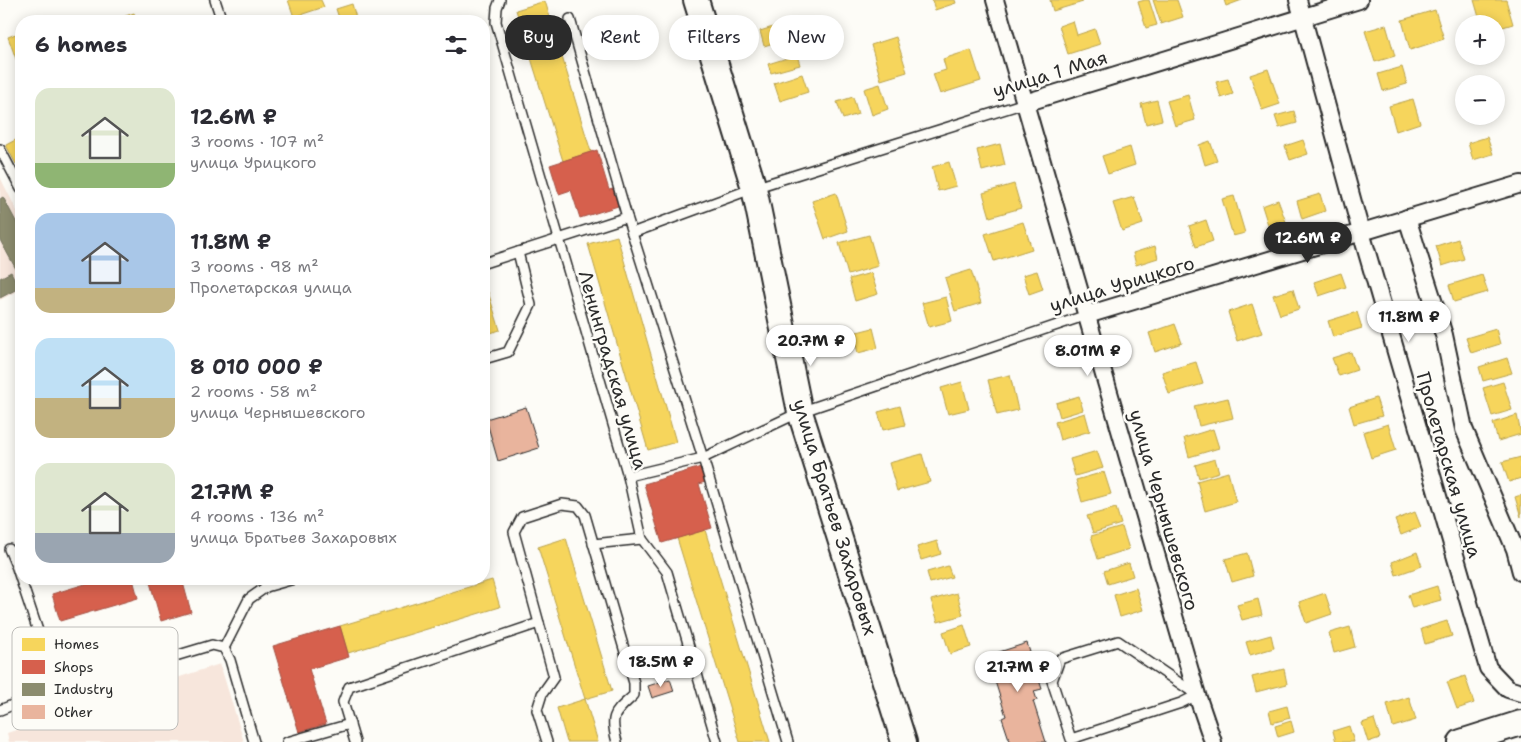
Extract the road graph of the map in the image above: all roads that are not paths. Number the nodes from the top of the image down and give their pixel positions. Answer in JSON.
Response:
{"nodes":[{"id":1,"x":215,"y":0,"type":"edge"},
{"id":2,"x":500,"y":0,"type":"edge"},
{"id":3,"x":696,"y":0,"type":"edge"},
{"id":4,"x":995,"y":0,"type":"edge"},
{"id":5,"x":1298,"y":0,"type":"edge"},
{"id":6,"x":1360,"y":0,"type":"edge"},
{"id":7,"x":220,"y":15,"type":"edge"},
{"id":8,"x":1303,"y":16,"type":"junction"},
{"id":9,"x":572,"y":26,"type":"edge"},
{"id":10,"x":1025,"y":103,"type":"junction"},
{"id":11,"x":0,"y":149,"type":"edge"},
{"id":12,"x":15,"y":178,"type":"edge"},
{"id":13,"x":1521,"y":184,"type":"edge"},
{"id":14,"x":754,"y":188,"type":"junction"},
{"id":15,"x":627,"y":217,"type":"junction"},
{"id":16,"x":1407,"y":218,"type":"junction"},
{"id":17,"x":1360,"y":232,"type":"junction"},
{"id":18,"x":632,"y":233,"type":"junction"},
{"id":19,"x":558,"y":239,"type":"junction"},
{"id":20,"x":518,"y":252,"type":"junction"},
{"id":21,"x":490,"y":261,"type":"edge"},
{"id":22,"x":1087,"y":315,"type":"junction"},
{"id":23,"x":490,"y":357,"type":"edge"},
{"id":24,"x":800,"y":412,"type":"junction"},
{"id":25,"x":703,"y":458,"type":"junction"},
{"id":26,"x":628,"y":476,"type":"junction"},
{"id":27,"x":642,"y":539,"type":"junction"},
{"id":28,"x":593,"y":544,"type":"junction"},
{"id":29,"x":8,"y":549,"type":"dead end"},
{"id":30,"x":15,"y":564,"type":"edge"},
{"id":31,"x":1521,"y":572,"type":"edge"},
{"id":32,"x":23,"y":585,"type":"edge"},
{"id":33,"x":263,"y":585,"type":"edge"},
{"id":34,"x":539,"y":623,"type":"junction"},
{"id":35,"x":37,"y":627,"type":"edge"},
{"id":36,"x":224,"y":648,"type":"junction"},
{"id":37,"x":178,"y":655,"type":"edge"},
{"id":38,"x":1521,"y":693,"type":"edge"},
{"id":39,"x":1197,"y":696,"type":"junction"},
{"id":40,"x":12,"y":706,"type":"edge"},
{"id":41,"x":0,"y":710,"type":"edge"},
{"id":42,"x":1521,"y":723,"type":"edge"},
{"id":43,"x":350,"y":724,"type":"junction"},
{"id":44,"x":254,"y":742,"type":"edge"},
{"id":45,"x":287,"y":742,"type":"edge"},
{"id":46,"x":355,"y":742,"type":"edge"},
{"id":47,"x":547,"y":742,"type":"edge"},
{"id":48,"x":616,"y":742,"type":"edge"},
{"id":49,"x":717,"y":742,"type":"edge"},
{"id":50,"x":788,"y":742,"type":"edge"},
{"id":51,"x":904,"y":742,"type":"edge"},
{"id":52,"x":1213,"y":742,"type":"edge"},
{"id":53,"x":1461,"y":742,"type":"edge"}],
"edges":[{"from":1,"to":7,"type":"lane"},
{"from":2,"to":19,"type":"lane","name":"Ленинградская улица"},
{"from":3,"to":14,"type":"main road","name":"улица Братьев Захаровых"},
{"from":4,"to":10,"type":"street","name":"улица Чернышевского"},
{"from":5,"to":8,"type":"street","name":"Пролетарская улица"},
{"from":6,"to":8,"type":"street","name":"улица 1 Мая"},
{"from":8,"to":10,"type":"street","name":"улица 1 Мая"},
{"from":8,"to":17,"type":"street","name":"Пролетарская улица"},
{"from":9,"to":15,"type":"lane"},
{"from":10,"to":14,"type":"lane","name":"улица 1 Мая"},
{"from":10,"to":22,"type":"street","name":"улица Чернышевского"},
{"from":11,"to":12,"type":"lane"},
{"from":13,"to":16,"type":"street","name":"улица Урицкого"},
{"from":14,"to":18,"type":"lane","name":"улица 1 Мая"},
{"from":14,"to":24,"type":"main road","name":"улица Братьев Захаровых"},
{"from":15,"to":18,"type":"lane"},
{"from":15,"to":19,"type":"lane"},
{"from":16,"to":17,"type":"street","name":"улица Урицкого"},
{"from":16,"to":31,"type":"street","name":"Пролетарская улица"},
{"from":17,"to":22,"type":"street","name":"улица Урицкого"},
{"from":17,"to":38,"type":"street","name":"Пролетарская улица"},
{"from":18,"to":25,"type":"lane"},
{"from":19,"to":20,"type":"lane"},
{"from":19,"to":26,"type":"lane","name":"Ленинградская улица"},
{"from":20,"to":21,"type":"lane"},
{"from":20,"to":23,"type":"lane"},
{"from":22,"to":24,"type":"lane","name":"улица Урицкого"},
{"from":22,"to":39,"type":"street","name":"улица Чернышевского"},
{"from":24,"to":25,"type":"lane","name":"улица Урицкого"},
{"from":24,"to":51,"type":"main road","name":"улица Братьев Захаровых"},
{"from":25,"to":26,"type":"lane","name":"улица Урицкого"},
{"from":25,"to":50,"type":"lane"},
{"from":26,"to":27,"type":"lane","name":"Ленинградская улица"},
{"from":27,"to":28,"type":"lane"},
{"from":27,"to":49,"type":"lane","name":"Ленинградская улица"},
{"from":28,"to":34,"type":"lane"},
{"from":28,"to":48,"type":"lane"},
{"from":29,"to":30,"type":"lane"},
{"from":32,"to":35,"type":"lane"},
{"from":33,"to":36,"type":"lane"},
{"from":34,"to":43,"type":"lane"},
{"from":34,"to":47,"type":"lane"},
{"from":36,"to":37,"type":"lane"},
{"from":36,"to":44,"type":"lane"},
{"from":39,"to":39,"type":"lane"},
{"from":39,"to":52,"type":"street","name":"улица Чернышевского"},
{"from":40,"to":41,"type":"lane"},
{"from":42,"to":53,"type":"main road"},
{"from":43,"to":45,"type":"lane"},
{"from":43,"to":46,"type":"lane"}]}
